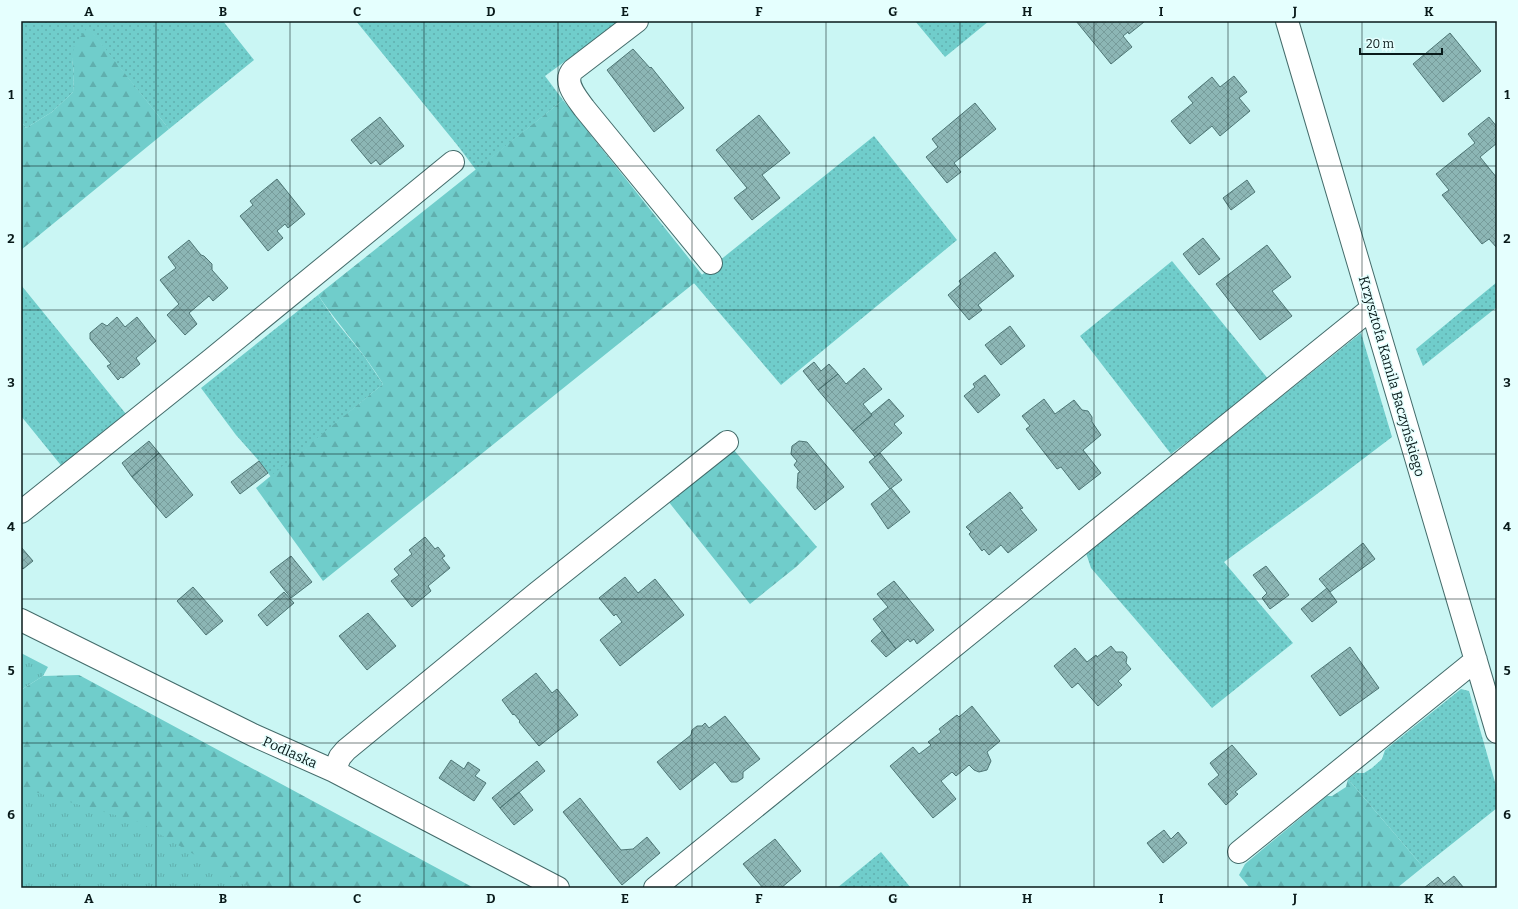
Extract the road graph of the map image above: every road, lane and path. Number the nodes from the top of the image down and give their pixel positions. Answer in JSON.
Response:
{"nodes":[{"id":1,"x":637,"y":21,"type":"edge"},
{"id":2,"x":1287,"y":21,"type":"edge"},
{"id":3,"x":453,"y":162,"type":"dead end"},
{"id":4,"x":711,"y":263,"type":"dead end"},
{"id":5,"x":1372,"y":308,"type":"junction"},
{"id":6,"x":727,"y":442,"type":"dead end"},
{"id":7,"x":21,"y":512,"type":"edge"},
{"id":8,"x":21,"y":620,"type":"edge"},
{"id":9,"x":1476,"y":660,"type":"junction"},
{"id":10,"x":1497,"y":732,"type":"edge"},
{"id":11,"x":334,"y":771,"type":"junction"},
{"id":12,"x":1239,"y":852,"type":"dead end"},
{"id":13,"x":558,"y":888,"type":"edge"},
{"id":14,"x":655,"y":888,"type":"edge"}],
"edges":[{"from":1,"to":4,"type":"street"},
{"from":2,"to":5,"type":"street","name":"Krzysztofa Kamila Baczyńskiego"},
{"from":3,"to":7,"type":"street"},
{"from":5,"to":9,"type":"street","name":"Krzysztofa Kamila Baczyńskiego"},
{"from":5,"to":14,"type":"street"},
{"from":6,"to":11,"type":"street"},
{"from":8,"to":11,"type":"street","name":"Podlaska"},
{"from":9,"to":10,"type":"street","name":"Krzysztofa Kamila Baczyńskiego"},
{"from":9,"to":12,"type":"street"},
{"from":11,"to":13,"type":"street","name":"Podlaska"}]}
